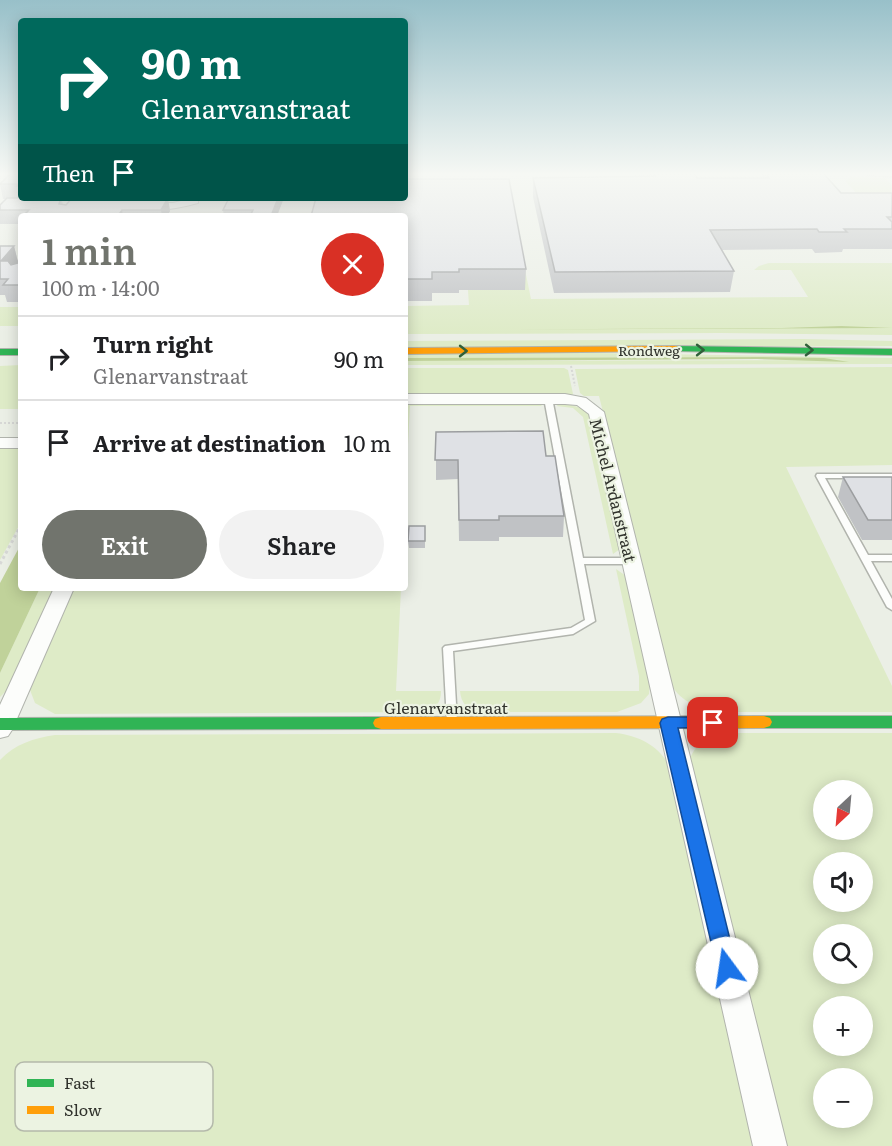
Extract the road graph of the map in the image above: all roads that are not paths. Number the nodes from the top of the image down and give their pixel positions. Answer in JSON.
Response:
{"nodes":[{"id":1,"x":760,"y":336,"type":"dead end"},
{"id":2,"x":408,"y":337,"type":"edge"},
{"id":3,"x":0,"y":339,"type":"edge"},
{"id":4,"x":18,"y":339,"type":"edge"},
{"id":5,"x":408,"y":351,"type":"edge"},
{"id":6,"x":0,"y":352,"type":"edge"},
{"id":7,"x":18,"y":352,"type":"edge"},
{"id":8,"x":892,"y":352,"type":"edge"},
{"id":9,"x":548,"y":398,"type":"junction"},
{"id":10,"x":408,"y":399,"type":"edge"},
{"id":11,"x":0,"y":443,"type":"edge"},
{"id":12,"x":18,"y":443,"type":"edge"},
{"id":13,"x":892,"y":476,"type":"edge"},
{"id":14,"x":864,"y":558,"type":"junction"},
{"id":15,"x":892,"y":558,"type":"edge"},
{"id":16,"x":579,"y":561,"type":"junction"},
{"id":17,"x":631,"y":561,"type":"junction"},
{"id":18,"x":63,"y":591,"type":"edge"},
{"id":19,"x":892,"y":607,"type":"edge"},
{"id":20,"x":892,"y":722,"type":"edge"},
{"id":21,"x":452,"y":723,"type":"junction"},
{"id":22,"x":668,"y":723,"type":"junction"},
{"id":23,"x":1,"y":726,"type":"edge"},
{"id":24,"x":770,"y":1146,"type":"edge"}],
"edges":[{"from":1,"to":2,"type":"main road","name":"Rondweg"},
{"from":3,"to":4,"type":"main road"},
{"from":5,"to":8,"type":"main road","name":"Rondweg","one_way":true},
{"from":6,"to":7,"type":"main road"},
{"from":9,"to":10,"type":"street","name":"Michel Ardanstraat"},
{"from":9,"to":16,"type":"lane"},
{"from":9,"to":17,"type":"street","name":"Michel Ardanstraat"},
{"from":11,"to":12,"type":"street"},
{"from":13,"to":14,"type":"lane"},
{"from":14,"to":15,"type":"lane"},
{"from":14,"to":19,"type":"lane"},
{"from":16,"to":17,"type":"lane"},
{"from":16,"to":21,"type":"lane"},
{"from":17,"to":22,"type":"street","name":"Michel Ardanstraat"},
{"from":18,"to":23,"type":"street"},
{"from":20,"to":22,"type":"main road","name":"Glenarvanstraat"},
{"from":21,"to":22,"type":"main road","name":"Glenarvanstraat"},
{"from":21,"to":23,"type":"main road","name":"Glenarvanstraat"},
{"from":22,"to":24,"type":"street","name":"Michel Ardanstraat"}]}
